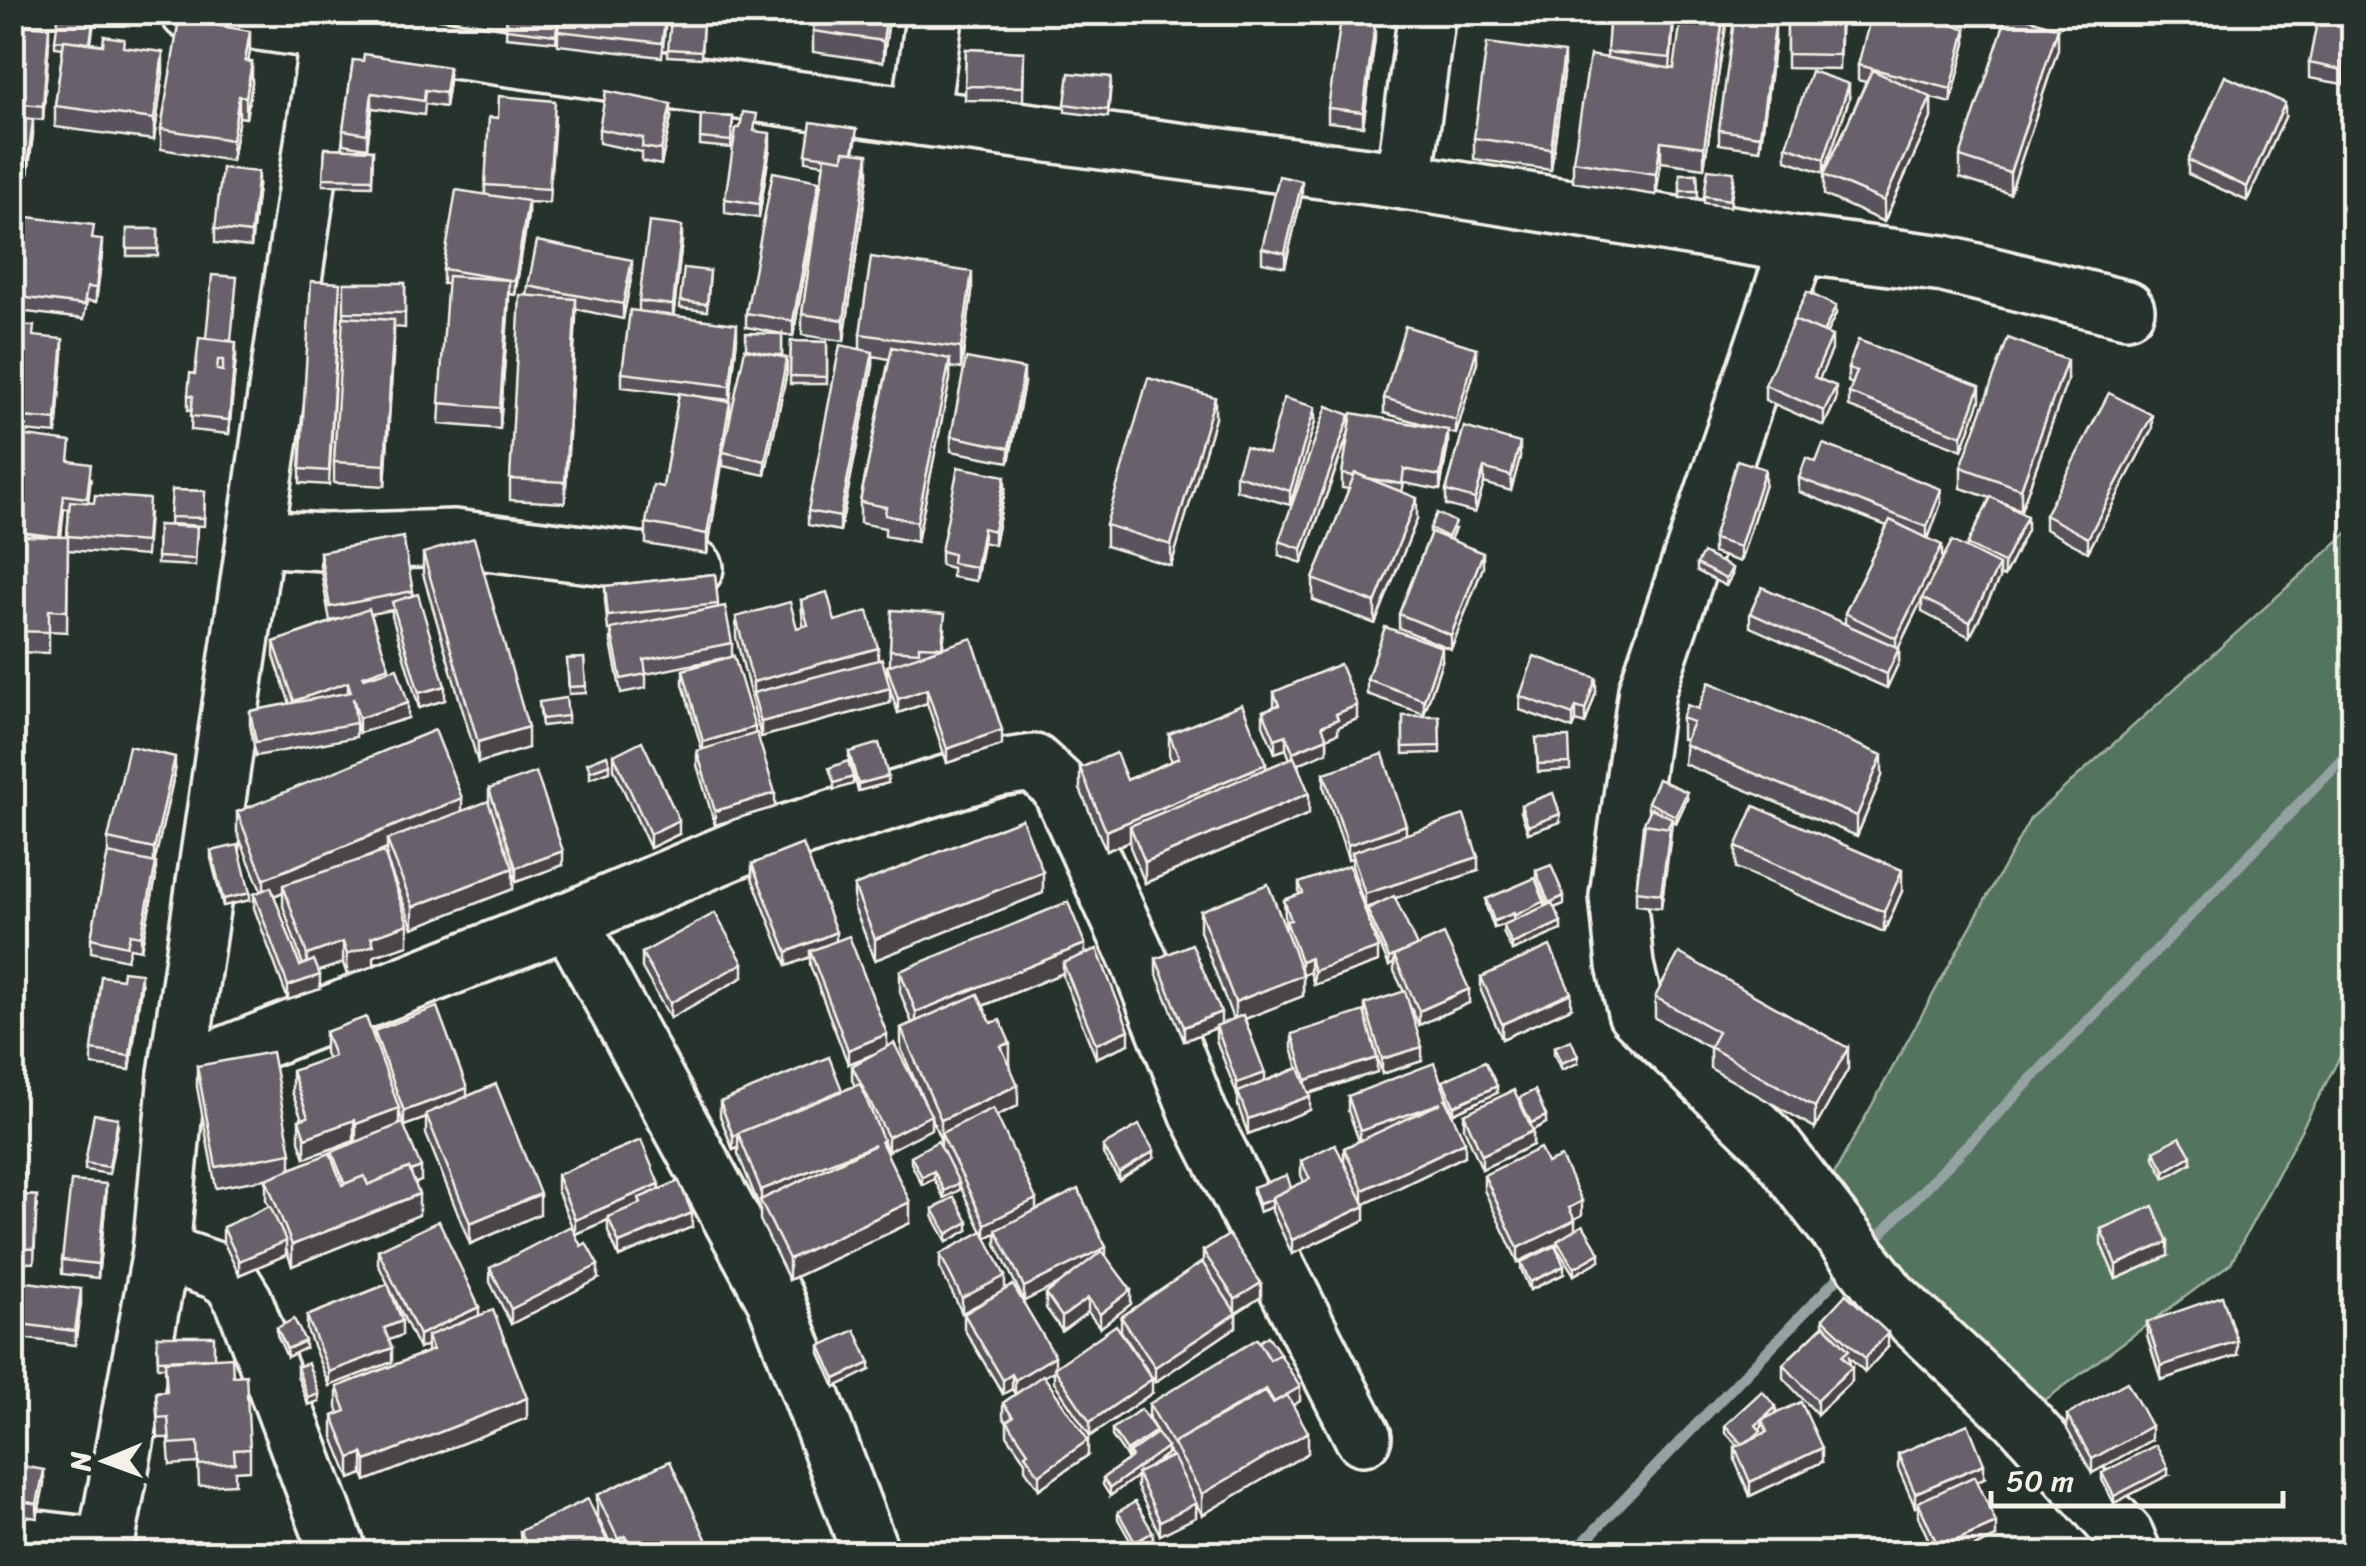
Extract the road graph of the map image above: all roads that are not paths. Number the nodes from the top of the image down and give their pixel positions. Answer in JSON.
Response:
{"nodes":[{"id":1,"x":189,"y":12,"type":"edge"},
{"id":2,"x":935,"y":12,"type":"edge"},
{"id":3,"x":1428,"y":12,"type":"edge"},
{"id":4,"x":453,"y":31,"type":"edge"},
{"id":5,"x":329,"y":34,"type":"junction"},
{"id":6,"x":920,"y":117,"type":"junction"},
{"id":7,"x":1404,"y":181,"type":"junction"},
{"id":8,"x":1798,"y":245,"type":"junction"},
{"id":9,"x":2126,"y":309,"type":"dead end"},
{"id":10,"x":255,"y":538,"type":"junction"},
{"id":11,"x":695,"y":568,"type":"dead end"},
{"id":12,"x":569,"y":920,"type":"junction"},
{"id":13,"x":177,"y":1074,"type":"junction"},
{"id":14,"x":161,"y":1252,"type":"junction"},
{"id":15,"x":1363,"y":1438,"type":"dead end"},
{"id":16,"x":12,"y":1536,"type":"edge"},
{"id":17,"x":104,"y":1550,"type":"edge"},
{"id":18,"x":339,"y":1554,"type":"edge"},
{"id":19,"x":870,"y":1554,"type":"edge"},
{"id":20,"x":2133,"y":1554,"type":"edge"}],
"edges":[{"from":1,"to":5,"type":"street"},
{"from":2,"to":6,"type":"street"},
{"from":3,"to":7,"type":"street"},
{"from":4,"to":5,"type":"street"},
{"from":4,"to":6,"type":"street"},
{"from":5,"to":10,"type":"street"},
{"from":6,"to":7,"type":"street"},
{"from":7,"to":8,"type":"street"},
{"from":8,"to":9,"type":"street"},
{"from":8,"to":20,"type":"street"},
{"from":10,"to":11,"type":"street"},
{"from":10,"to":13,"type":"street"},
{"from":12,"to":13,"type":"street"},
{"from":12,"to":15,"type":"street"},
{"from":12,"to":19,"type":"street"},
{"from":13,"to":14,"type":"street"},
{"from":14,"to":17,"type":"street"},
{"from":14,"to":18,"type":"street"},
{"from":16,"to":17,"type":"street"}]}
